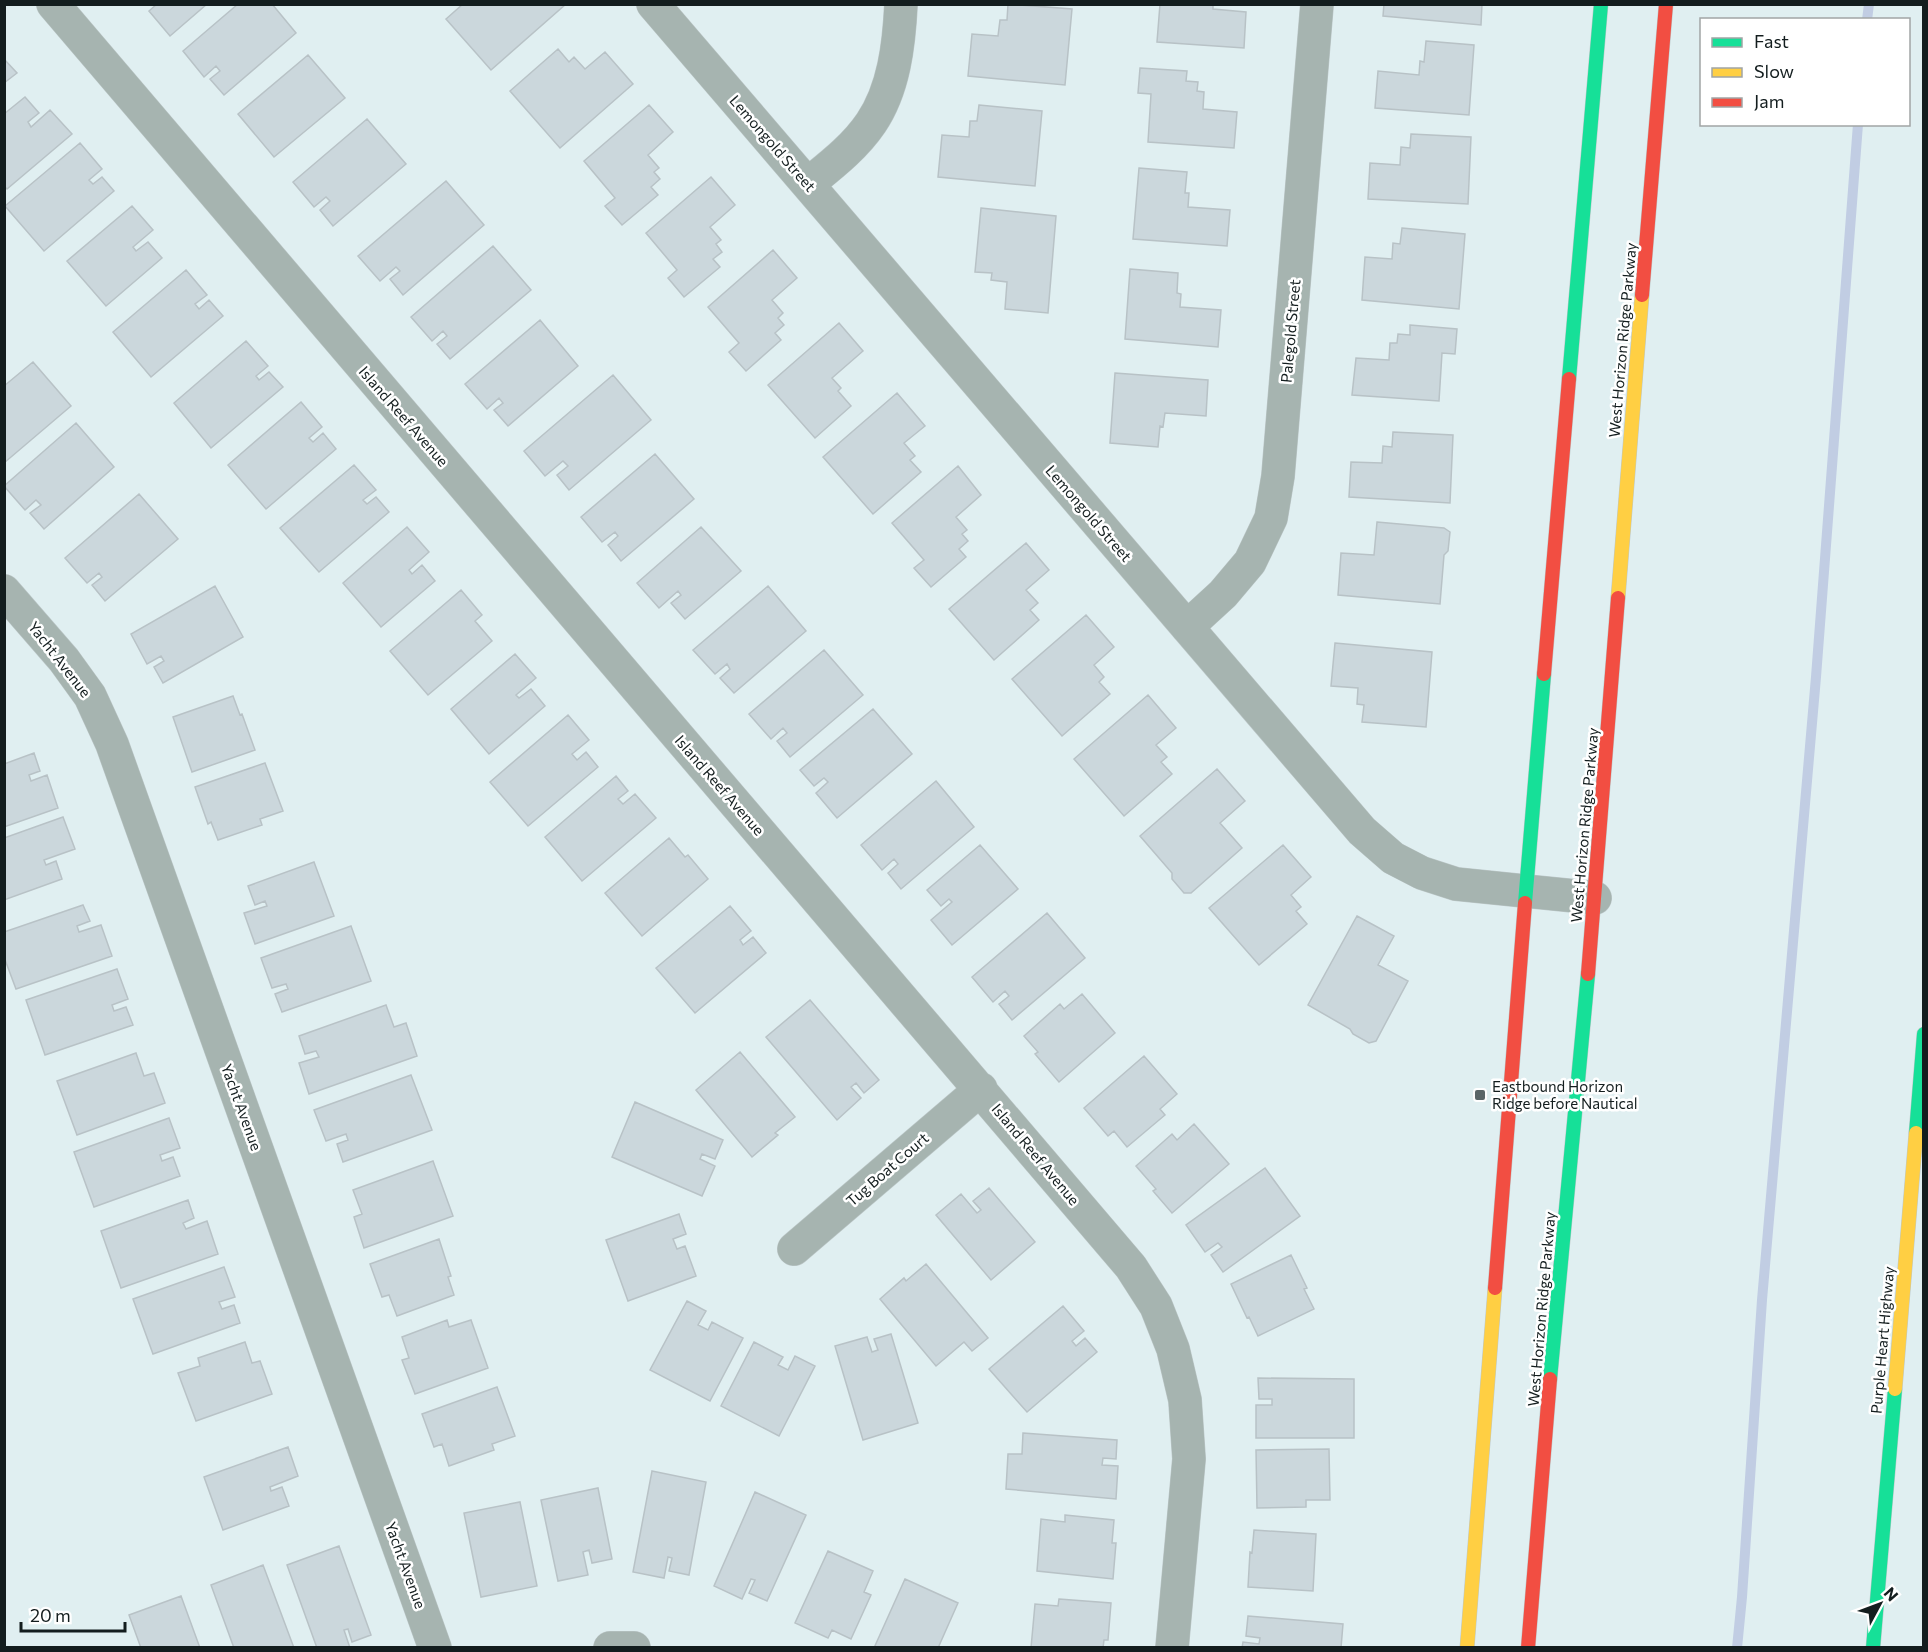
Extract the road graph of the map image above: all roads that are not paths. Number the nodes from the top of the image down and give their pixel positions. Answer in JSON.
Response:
{"nodes":[{"id":1,"x":53,"y":4,"type":"edge"},
{"id":2,"x":653,"y":4,"type":"edge"},
{"id":3,"x":901,"y":4,"type":"edge"},
{"id":4,"x":1317,"y":4,"type":"edge"},
{"id":5,"x":1601,"y":4,"type":"edge"},
{"id":6,"x":1666,"y":4,"type":"edge"},
{"id":7,"x":808,"y":184,"type":"junction"},
{"id":8,"x":4,"y":591,"type":"edge"},
{"id":9,"x":1187,"y":627,"type":"junction"},
{"id":10,"x":1527,"y":891,"type":"junction"},
{"id":11,"x":1595,"y":898,"type":"junction"},
{"id":12,"x":1923,"y":1034,"type":"edge"},
{"id":13,"x":981,"y":1089,"type":"junction"},
{"id":14,"x":794,"y":1249,"type":"dead end"},
{"id":15,"x":435,"y":1647,"type":"edge"},
{"id":16,"x":610,"y":1647,"type":"edge"},
{"id":17,"x":634,"y":1647,"type":"edge"},
{"id":18,"x":1172,"y":1647,"type":"edge"},
{"id":19,"x":1467,"y":1647,"type":"edge"},
{"id":20,"x":1528,"y":1647,"type":"edge"},
{"id":21,"x":1873,"y":1647,"type":"edge"}],
"edges":[{"from":1,"to":13,"type":"street","name":"Island Reef Avenue"},
{"from":2,"to":7,"type":"street","name":"Lemongold Street"},
{"from":3,"to":7,"type":"street"},
{"from":4,"to":9,"type":"street","name":"Palegold Street"},
{"from":5,"to":10,"type":"main road"},
{"from":6,"to":11,"type":"main road","name":"West Horizon Ridge Parkway"},
{"from":7,"to":9,"type":"street","name":"Lemongold Street"},
{"from":8,"to":15,"type":"street","name":"Yacht Avenue"},
{"from":9,"to":10,"type":"street","name":"Lemongold Street"},
{"from":10,"to":11,"type":"street","name":"Lemongold Street"},
{"from":10,"to":19,"type":"main road"},
{"from":11,"to":20,"type":"main road","name":"West Horizon Ridge Parkway"},
{"from":12,"to":21,"type":"main road","name":"Purple Heart Highway"},
{"from":13,"to":14,"type":"street","name":"Tug Boat Court"},
{"from":13,"to":18,"type":"street","name":"Island Reef Avenue"},
{"from":16,"to":17,"type":"street"}]}
